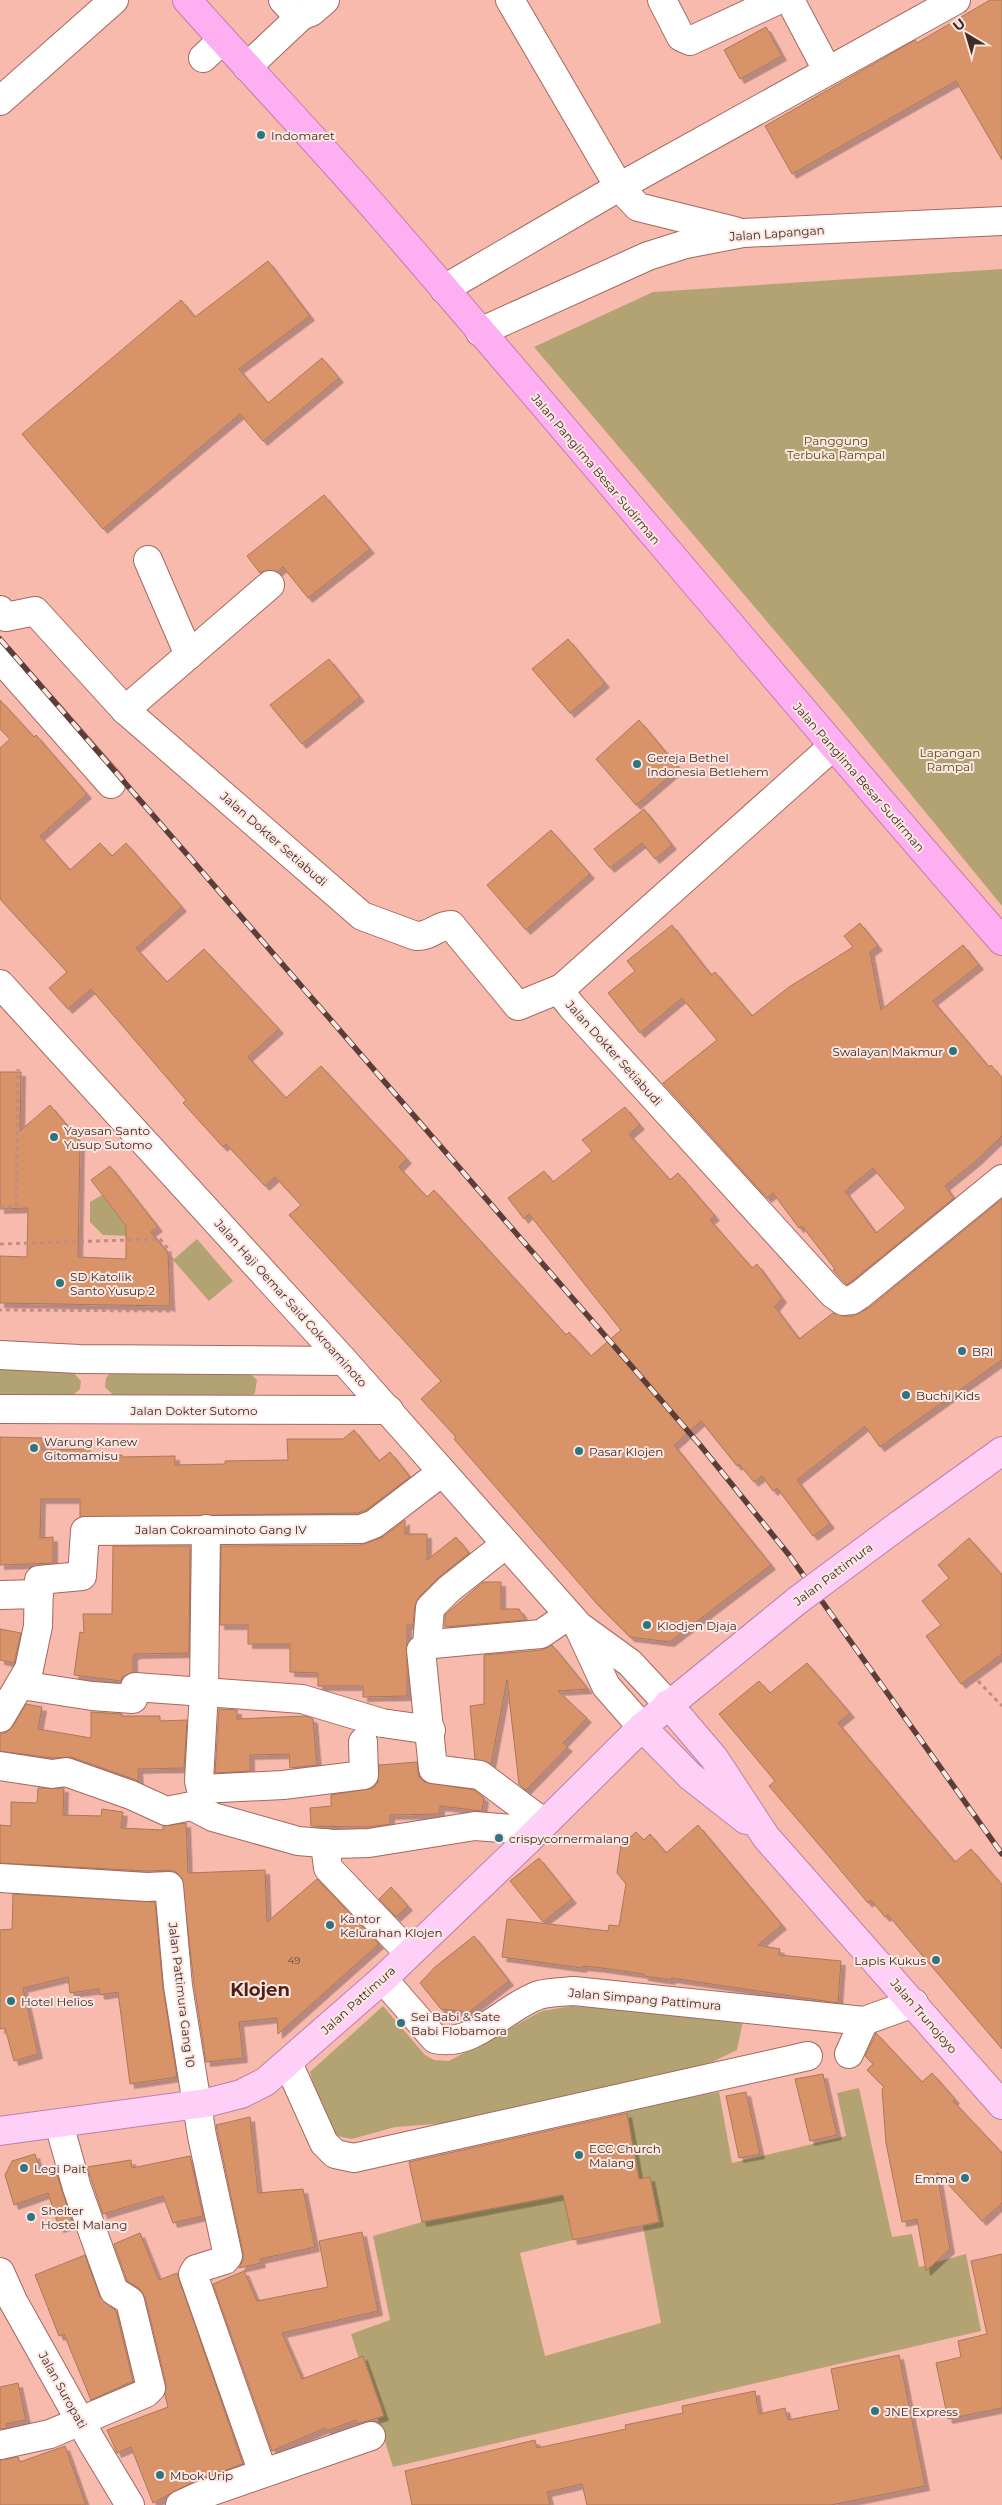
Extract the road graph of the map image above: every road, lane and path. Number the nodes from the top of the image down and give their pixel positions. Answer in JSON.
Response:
{"nodes":[{"id":1,"x":114,"y":0,"type":"edge"},
{"id":2,"x":187,"y":0,"type":"edge"},
{"id":3,"x":325,"y":0,"type":"edge"},
{"id":4,"x":510,"y":0,"type":"edge"},
{"id":5,"x":662,"y":0,"type":"edge"},
{"id":6,"x":778,"y":0,"type":"edge"},
{"id":7,"x":790,"y":0,"type":"edge"},
{"id":8,"x":956,"y":0,"type":"edge"},
{"id":9,"x":292,"y":8,"type":"edge"},
{"id":10,"x":222,"y":40,"type":"junction"},
{"id":11,"x":203,"y":58,"type":"dead end"},
{"id":12,"x":248,"y":67,"type":"junction"},
{"id":13,"x":827,"y":70,"type":"junction"},
{"id":14,"x":0,"y":101,"type":"edge"},
{"id":15,"x":618,"y":187,"type":"junction"},
{"id":16,"x":1002,"y":221,"type":"edge"},
{"id":17,"x":744,"y":233,"type":"junction"},
{"id":18,"x":444,"y":289,"type":"junction"},
{"id":19,"x":480,"y":332,"type":"junction"},
{"id":20,"x":148,"y":560,"type":"dead end"},
{"id":21,"x":270,"y":585,"type":"dead end"},
{"id":22,"x":0,"y":610,"type":"edge"},
{"id":23,"x":189,"y":655,"type":"junction"},
{"id":24,"x":0,"y":658,"type":"edge"},
{"id":25,"x":125,"y":710,"type":"junction"},
{"id":26,"x":832,"y":747,"type":"junction"},
{"id":27,"x":111,"y":784,"type":"dead end"},
{"id":28,"x":1002,"y":941,"type":"edge"},
{"id":29,"x":562,"y":988,"type":"junction"},
{"id":30,"x":5,"y":997,"type":"edge"},
{"id":31,"x":18,"y":1069,"type":"dead end"},
{"id":32,"x":1002,"y":1179,"type":"edge"},
{"id":33,"x":0,"y":1207,"type":"edge"},
{"id":34,"x":0,"y":1244,"type":"edge"},
{"id":35,"x":0,"y":1310,"type":"edge"},
{"id":36,"x":0,"y":1355,"type":"edge"},
{"id":37,"x":344,"y":1361,"type":"junction"},
{"id":38,"x":0,"y":1409,"type":"edge"},
{"id":39,"x":388,"y":1410,"type":"junction"},
{"id":40,"x":1002,"y":1451,"type":"edge"},
{"id":41,"x":442,"y":1472,"type":"junction"},
{"id":42,"x":206,"y":1529,"type":"junction"},
{"id":43,"x":506,"y":1544,"type":"junction"},
{"id":44,"x":38,"y":1594,"type":"junction"},
{"id":45,"x":0,"y":1595,"type":"edge"},
{"id":46,"x":574,"y":1621,"type":"junction"},
{"id":47,"x":427,"y":1645,"type":"junction"},
{"id":48,"x":978,"y":1681,"type":"dead end"},
{"id":49,"x":21,"y":1685,"type":"junction"},
{"id":50,"x":204,"y":1691,"type":"junction"},
{"id":51,"x":668,"y":1704,"type":"junction"},
{"id":52,"x":1002,"y":1706,"type":"edge"},
{"id":53,"x":0,"y":1718,"type":"edge"},
{"id":54,"x":642,"y":1727,"type":"junction"},
{"id":55,"x":431,"y":1730,"type":"junction"},
{"id":56,"x":363,"y":1742,"type":"dead end"},
{"id":57,"x":0,"y":1766,"type":"edge"},
{"id":58,"x":536,"y":1831,"type":"junction"},
{"id":59,"x":766,"y":1837,"type":"junction"},
{"id":60,"x":325,"y":1843,"type":"junction"},
{"id":61,"x":0,"y":1878,"type":"edge"},
{"id":62,"x":409,"y":1954,"type":"junction"},
{"id":63,"x":383,"y":1979,"type":"junction"},
{"id":64,"x":914,"y":2003,"type":"junction"},
{"id":65,"x":864,"y":2021,"type":"junction"},
{"id":66,"x":849,"y":2054,"type":"dead end"},
{"id":67,"x":808,"y":2056,"type":"dead end"},
{"id":68,"x":288,"y":2063,"type":"junction"},
{"id":69,"x":197,"y":2104,"type":"junction"},
{"id":70,"x":1002,"y":2105,"type":"edge"},
{"id":71,"x":59,"y":2124,"type":"junction"},
{"id":72,"x":0,"y":2131,"type":"edge"},
{"id":73,"x":0,"y":2274,"type":"edge"},
{"id":74,"x":81,"y":2422,"type":"junction"},
{"id":75,"x":371,"y":2436,"type":"dead end"},
{"id":76,"x":0,"y":2445,"type":"edge"},
{"id":77,"x":263,"y":2473,"type":"junction"},
{"id":78,"x":130,"y":2505,"type":"edge"},
{"id":79,"x":180,"y":2505,"type":"edge"}],
"edges":[{"from":1,"to":14,"type":"street"},
{"from":2,"to":10,"type":"highway","name":"Jalan Panglima Besar Sudirman"},
{"from":3,"to":9,"type":"street"},
{"from":4,"to":15,"type":"street"},
{"from":5,"to":6,"type":"street"},
{"from":7,"to":13,"type":"street"},
{"from":8,"to":13,"type":"street"},
{"from":9,"to":12,"type":"street"},
{"from":10,"to":11,"type":"street"},
{"from":10,"to":12,"type":"highway","name":"Jalan Panglima Besar Sudirman"},
{"from":12,"to":18,"type":"highway","name":"Jalan Panglima Besar Sudirman"},
{"from":13,"to":15,"type":"street"},
{"from":15,"to":17,"type":"street"},
{"from":15,"to":18,"type":"street"},
{"from":16,"to":17,"type":"street","name":"Jalan Lapangan"},
{"from":17,"to":19,"type":"street","name":"Jalan Lapangan"},
{"from":18,"to":19,"type":"highway","name":"Jalan Panglima Besar Sudirman"},
{"from":19,"to":26,"type":"highway","name":"Jalan Panglima Besar Sudirman"},
{"from":20,"to":23,"type":"street"},
{"from":21,"to":23,"type":"street"},
{"from":22,"to":25,"type":"street","name":"Jalan Dokter Setiabudi"},
{"from":23,"to":25,"type":"street"},
{"from":24,"to":27,"type":"street"},
{"from":25,"to":29,"type":"street","name":"Jalan Dokter Setiabudi"},
{"from":26,"to":28,"type":"highway","name":"Jalan Panglima Besar Sudirman"},
{"from":26,"to":29,"type":"street"},
{"from":29,"to":32,"type":"street","name":"Jalan Dokter Setiabudi"},
{"from":30,"to":37,"type":"street","name":"Jalan Haji Oemar Said Cokroaminoto"},
{"from":31,"to":33,"type":"path"},
{"from":34,"to":35,"type":"path"},
{"from":36,"to":37,"type":"street"},
{"from":37,"to":39,"type":"street","name":"Jalan Haji Oemar Said Cokroaminoto"},
{"from":38,"to":39,"type":"street","name":"Jalan Dokter Sutomo"},
{"from":39,"to":41,"type":"street","name":"Jalan Haji Oemar Said Cokroaminoto"},
{"from":40,"to":51,"type":"main road","name":"Jalan Pattimura","bridge":true},
{"from":41,"to":42,"type":"street","name":"Jalan Cokroaminoto Gang IV"},
{"from":41,"to":43,"type":"street","name":"Jalan Haji Oemar Said Cokroaminoto"},
{"from":42,"to":44,"type":"street","name":"Jalan Cokroaminoto Gang IV"},
{"from":42,"to":50,"type":"street"},
{"from":43,"to":46,"type":"street","name":"Jalan Haji Oemar Said Cokroaminoto"},
{"from":43,"to":47,"type":"street"},
{"from":44,"to":45,"type":"street"},
{"from":44,"to":49,"type":"street"},
{"from":46,"to":47,"type":"street"},
{"from":46,"to":51,"type":"street","name":"Jalan Haji Oemar Said Cokroaminoto"},
{"from":46,"to":54,"type":"street","name":"Jalan Haji Oemar Said Cokroaminoto"},
{"from":47,"to":55,"type":"street"},
{"from":48,"to":52,"type":"path"},
{"from":49,"to":50,"type":"street"},
{"from":49,"to":53,"type":"street"},
{"from":50,"to":55,"type":"street"},
{"from":50,"to":56,"type":"street"},
{"from":51,"to":54,"type":"main road","name":"Jalan Pattimura"},
{"from":51,"to":59,"type":"main road","name":"Jalan Trunojoyo"},
{"from":54,"to":58,"type":"main road","name":"Jalan Pattimura"},
{"from":54,"to":59,"type":"main road","name":"Jalan Trunojoyo"},
{"from":55,"to":58,"type":"street"},
{"from":57,"to":60,"type":"street"},
{"from":58,"to":60,"type":"street"},
{"from":58,"to":62,"type":"main road","name":"Jalan Pattimura"},
{"from":59,"to":64,"type":"main road","name":"Jalan Trunojoyo"},
{"from":60,"to":62,"type":"street"},
{"from":61,"to":69,"type":"street","name":"Jalan Pattimura Gang 10"},
{"from":62,"to":63,"type":"main road","name":"Jalan Pattimura"},
{"from":63,"to":65,"type":"street","name":"Jalan Simpang Pattimura"},
{"from":63,"to":68,"type":"main road","name":"Jalan Pattimura"},
{"from":64,"to":65,"type":"street","name":"Jalan Simpang Pattimura"},
{"from":64,"to":70,"type":"main road","name":"Jalan Trunojoyo"},
{"from":65,"to":66,"type":"street"},
{"from":67,"to":68,"type":"street"},
{"from":68,"to":69,"type":"main road","name":"Jalan Pattimura"},
{"from":69,"to":71,"type":"main road","name":"Jalan Pattimura"},
{"from":69,"to":77,"type":"street","name":"Jalan Pattimura Gang 10"},
{"from":71,"to":72,"type":"main road","name":"Jalan Pattimura"},
{"from":71,"to":74,"type":"street"},
{"from":73,"to":74,"type":"street","name":"Jalan Suropati"},
{"from":74,"to":76,"type":"street"},
{"from":74,"to":78,"type":"street","name":"Jalan Suropati"},
{"from":75,"to":77,"type":"street"},
{"from":77,"to":79,"type":"street"}]}
